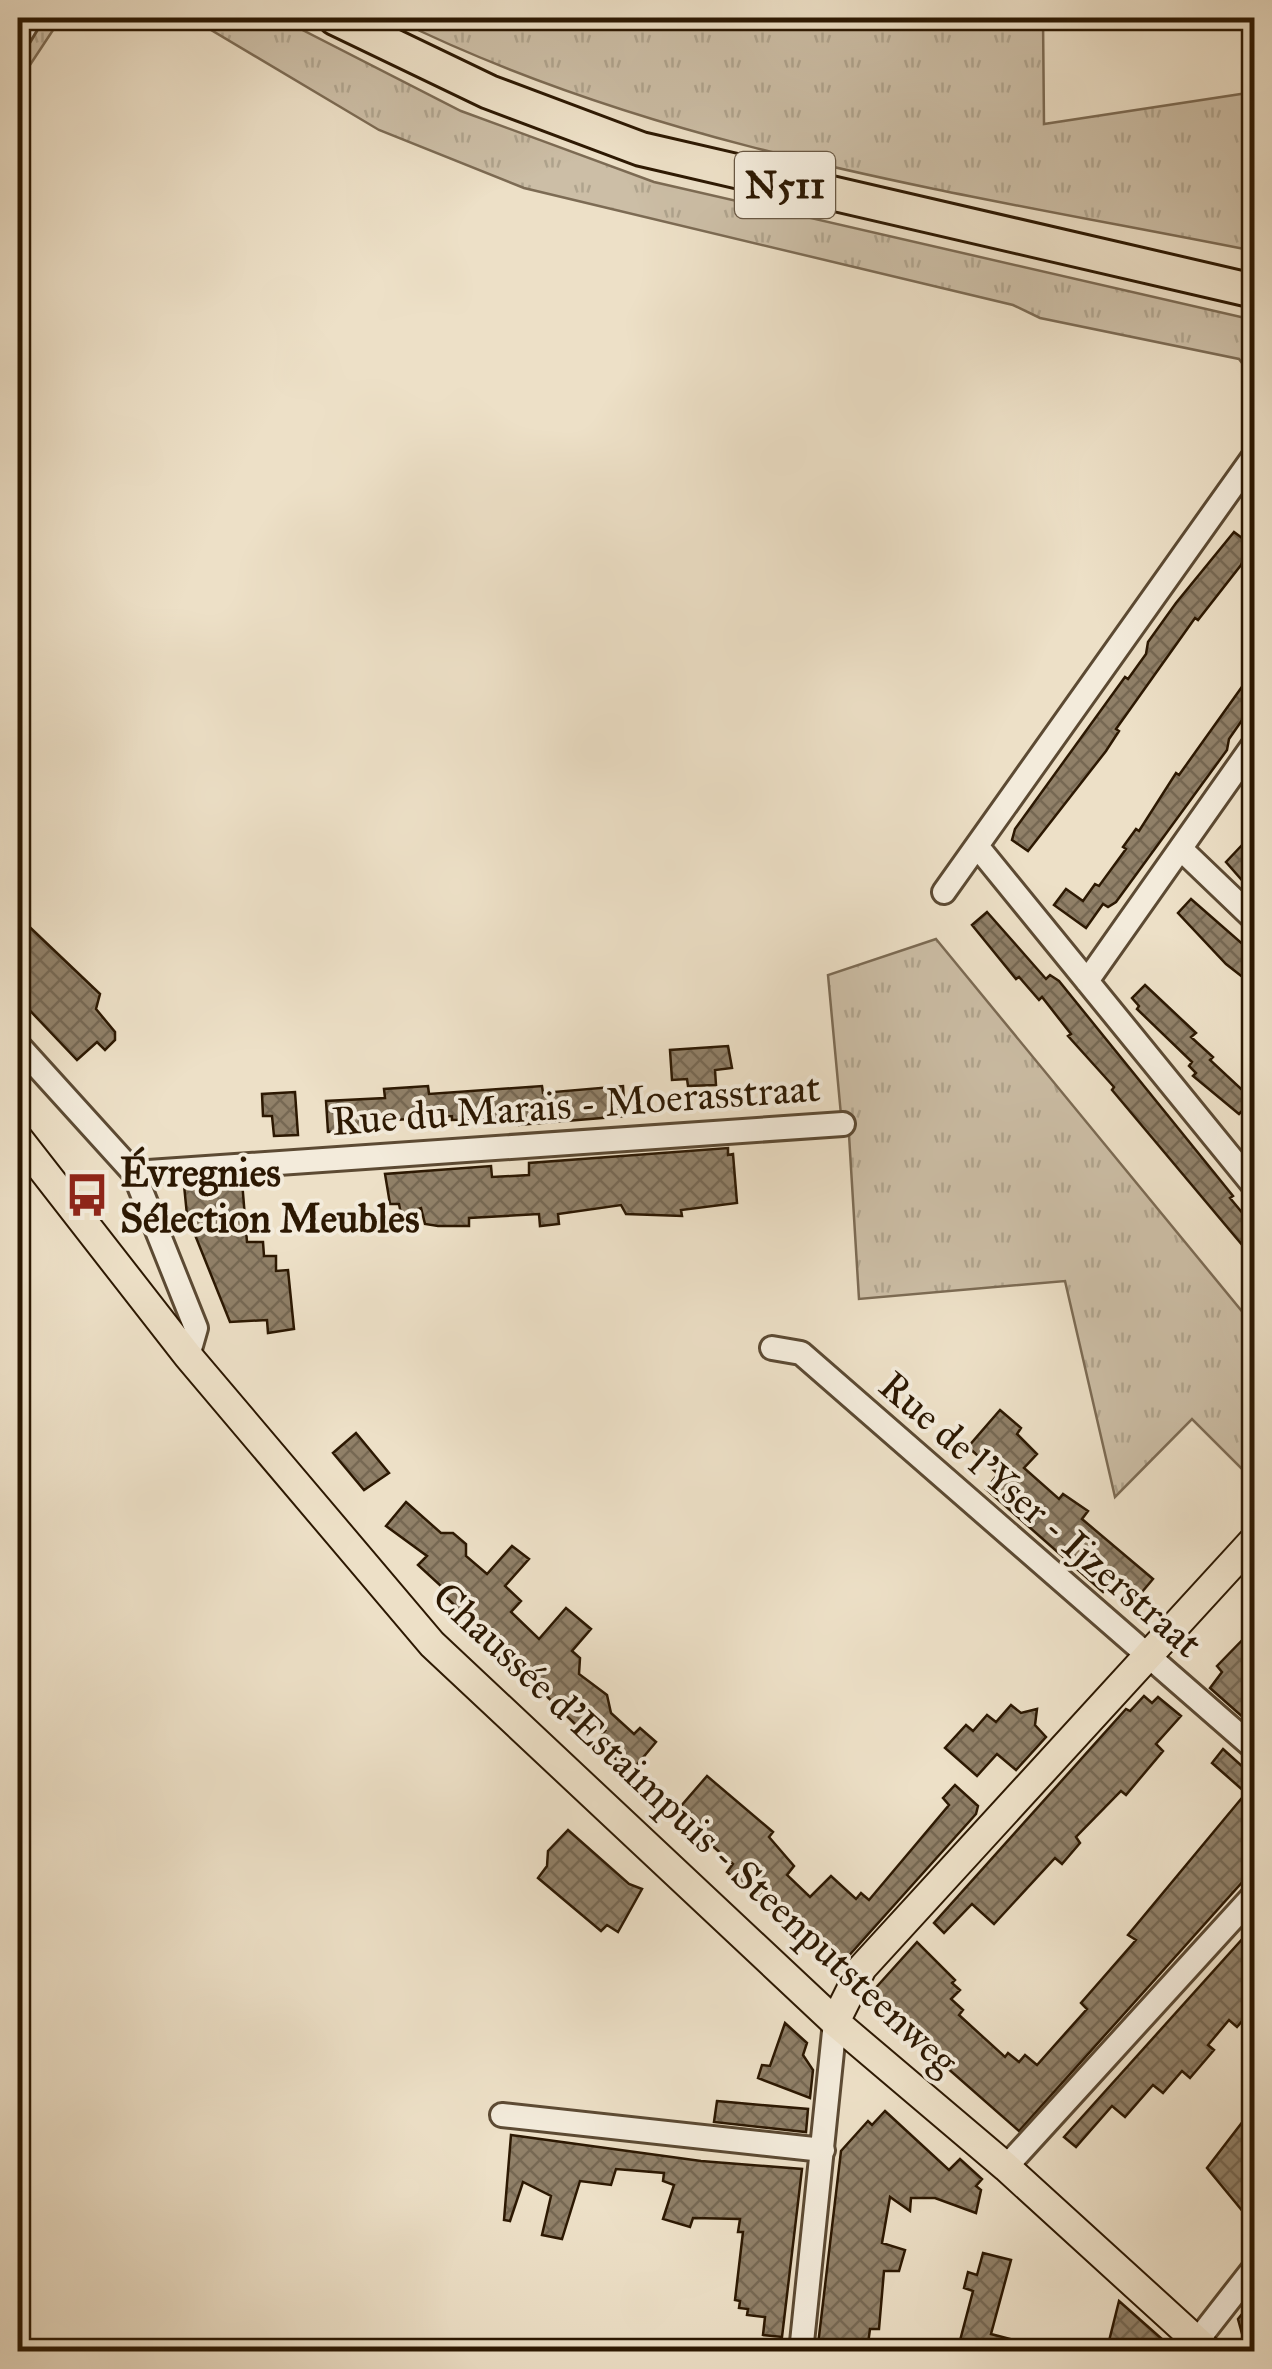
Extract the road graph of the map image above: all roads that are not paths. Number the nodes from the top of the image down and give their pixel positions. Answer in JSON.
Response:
{"nodes":[{"id":1,"x":30,"y":18,"type":"edge"},
{"id":2,"x":335,"y":18,"type":"edge"},
{"id":3,"x":18,"y":38,"type":"edge"},
{"id":4,"x":1254,"y":291,"type":"edge"},
{"id":5,"x":1254,"y":456,"type":"edge"},
{"id":6,"x":1252,"y":753,"type":"edge"},
{"id":7,"x":977,"y":846,"type":"junction"},
{"id":8,"x":1180,"y":849,"type":"junction"},
{"id":9,"x":944,"y":892,"type":"dead end"},
{"id":10,"x":1254,"y":919,"type":"edge"},
{"id":11,"x":1087,"y":981,"type":"junction"},
{"id":12,"x":18,"y":1044,"type":"edge"},
{"id":13,"x":843,"y":1124,"type":"dead end"},
{"id":14,"x":18,"y":1138,"type":"edge"},
{"id":15,"x":134,"y":1174,"type":"junction"},
{"id":16,"x":1252,"y":1176,"type":"edge"},
{"id":17,"x":772,"y":1348,"type":"dead end"},
{"id":18,"x":188,"y":1356,"type":"junction"},
{"id":19,"x":1254,"y":1540,"type":"edge"},
{"id":20,"x":1145,"y":1656,"type":"junction"},
{"id":21,"x":1254,"y":1748,"type":"edge"},
{"id":22,"x":1254,"y":1895,"type":"edge"},
{"id":23,"x":835,"y":2022,"type":"junction"},
{"id":24,"x":502,"y":2115,"type":"dead end"},
{"id":25,"x":823,"y":2150,"type":"junction"},
{"id":26,"x":1006,"y":2167,"type":"junction"},
{"id":27,"x":1254,"y":2268,"type":"edge"},
{"id":28,"x":1203,"y":2346,"type":"edge"},
{"id":29,"x":801,"y":2352,"type":"edge"}],
"edges":[{"from":1,"to":3,"type":"street"},
{"from":2,"to":4,"type":"highway","number":"N511"},
{"from":5,"to":7,"type":"street"},
{"from":6,"to":8,"type":"street"},
{"from":7,"to":9,"type":"street"},
{"from":7,"to":11,"type":"street"},
{"from":8,"to":10,"type":"street"},
{"from":8,"to":11,"type":"street"},
{"from":11,"to":16,"type":"street"},
{"from":12,"to":15,"type":"street"},
{"from":13,"to":15,"type":"street","name":"Rue du Marais - Moerasstraat"},
{"from":14,"to":18,"type":"main road","name":"Chaussée d'Estaimpuis - Steenputsteenweg"},
{"from":15,"to":18,"type":"street"},
{"from":17,"to":20,"type":"street","name":"Rue de l'Yser - Ijzerstraat"},
{"from":18,"to":23,"type":"main road","name":"Chaussée d'Estaimpuis - Steenputsteenweg"},
{"from":19,"to":20,"type":"main road"},
{"from":20,"to":21,"type":"street","name":"Rue de l'Yser - Ijzerstraat"},
{"from":20,"to":23,"type":"main road"},
{"from":22,"to":26,"type":"street"},
{"from":23,"to":25,"type":"street"},
{"from":23,"to":26,"type":"main road","name":"Chaussée d'Estaimpuis - Steenputsteenweg"},
{"from":24,"to":25,"type":"street"},
{"from":25,"to":29,"type":"street"},
{"from":26,"to":28,"type":"main road","name":"Chaussée d'Estaimpuis - Steenputsteenweg"},
{"from":27,"to":28,"type":"street"}]}
